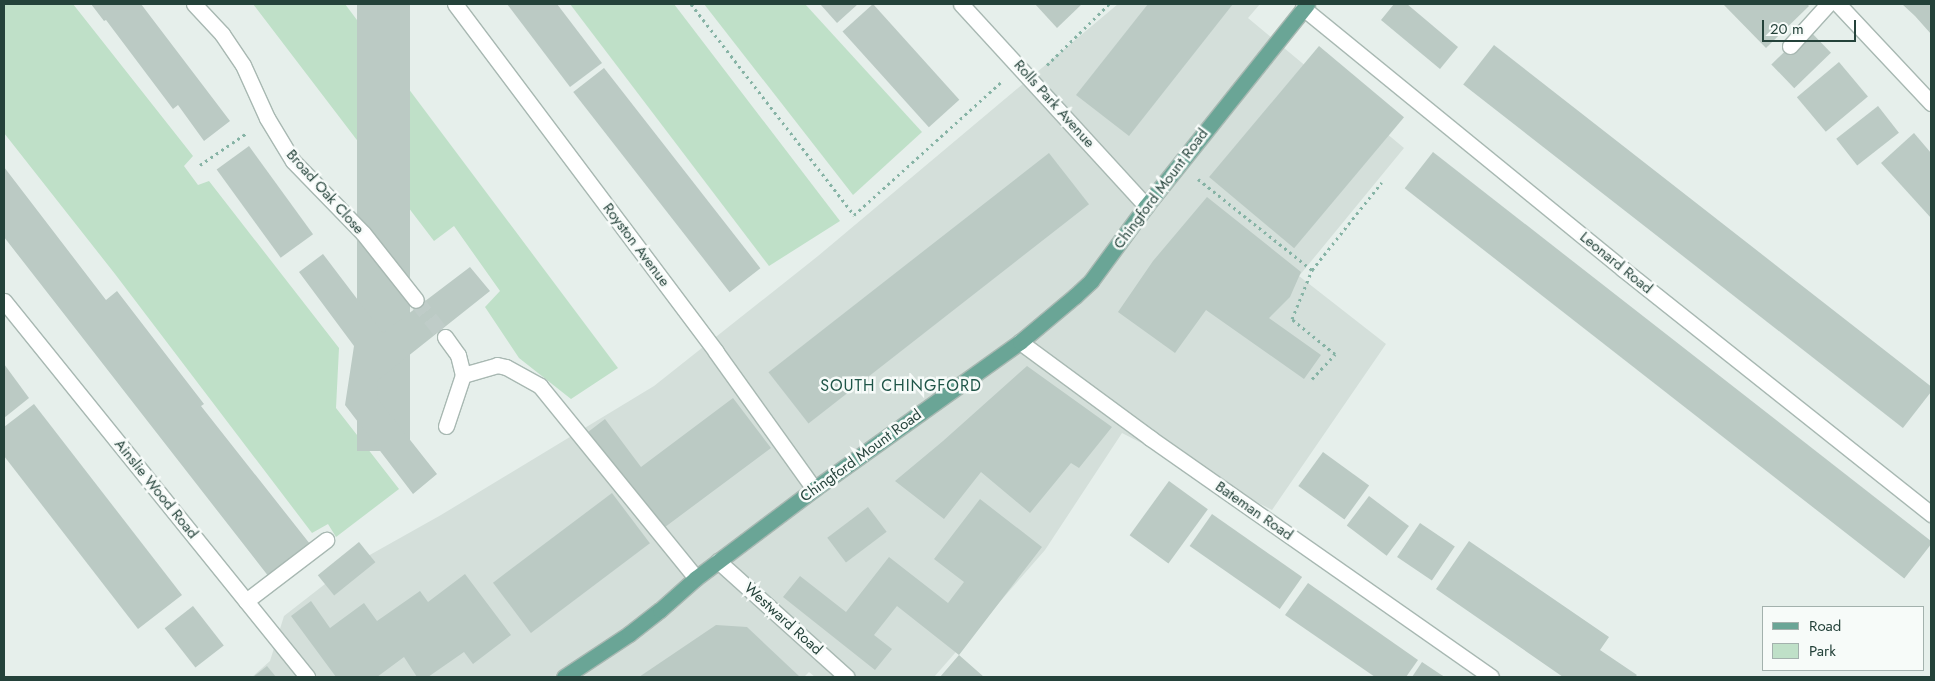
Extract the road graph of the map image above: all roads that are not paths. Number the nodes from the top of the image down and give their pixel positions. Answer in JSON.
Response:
{"nodes":[{"id":1,"x":194,"y":4,"type":"edge"},
{"id":2,"x":455,"y":4,"type":"edge"},
{"id":3,"x":961,"y":4,"type":"edge"},
{"id":4,"x":1828,"y":4,"type":"edge"},
{"id":5,"x":1838,"y":4,"type":"edge"},
{"id":6,"x":1305,"y":6,"type":"edge"},
{"id":7,"x":1790,"y":46,"type":"dead end"},
{"id":8,"x":1931,"y":103,"type":"edge"},
{"id":9,"x":1146,"y":206,"type":"junction"},
{"id":10,"x":416,"y":300,"type":"tunnel mouth"},
{"id":11,"x":4,"y":301,"type":"edge"},
{"id":12,"x":444,"y":337,"type":"tunnel mouth"},
{"id":13,"x":1020,"y":342,"type":"junction"},
{"id":14,"x":463,"y":375,"type":"junction"},
{"id":15,"x":446,"y":426,"type":"dead end"},
{"id":16,"x":814,"y":489,"type":"junction"},
{"id":17,"x":1931,"y":514,"type":"edge"},
{"id":18,"x":326,"y":540,"type":"dead end"},
{"id":19,"x":718,"y":561,"type":"junction"},
{"id":20,"x":696,"y":578,"type":"junction"},
{"id":21,"x":246,"y":601,"type":"junction"},
{"id":22,"x":307,"y":677,"type":"edge"},
{"id":23,"x":564,"y":677,"type":"edge"},
{"id":24,"x":848,"y":677,"type":"edge"},
{"id":25,"x":1491,"y":677,"type":"edge"}],
"edges":[{"from":1,"to":10,"type":"street","name":"Broad Oak Close"},
{"from":2,"to":16,"type":"street","name":"Royston Avenue"},
{"from":3,"to":9,"type":"street","name":"Rolls Park Avenue"},
{"from":4,"to":7,"type":"street"},
{"from":5,"to":8,"type":"street"},
{"from":6,"to":9,"type":"main road","name":"Chingford Mount Road"},
{"from":6,"to":17,"type":"street","name":"Leonard Road"},
{"from":9,"to":13,"type":"main road","name":"Chingford Mount Road"},
{"from":11,"to":21,"type":"street","name":"Ainslie Wood Road"},
{"from":12,"to":14,"type":"street"},
{"from":13,"to":16,"type":"main road","name":"Chingford Mount Road"},
{"from":13,"to":25,"type":"street","name":"Bateman Road"},
{"from":14,"to":15,"type":"street"},
{"from":14,"to":20,"type":"street"},
{"from":16,"to":19,"type":"main road","name":"Chingford Mount Road"},
{"from":18,"to":21,"type":"street"},
{"from":19,"to":20,"type":"main road","name":"Chingford Mount Road"},
{"from":19,"to":24,"type":"street","name":"Westward Road"},
{"from":20,"to":23,"type":"main road","name":"Chingford Mount Road"},
{"from":21,"to":22,"type":"street","name":"Ainslie Wood Road"}]}
